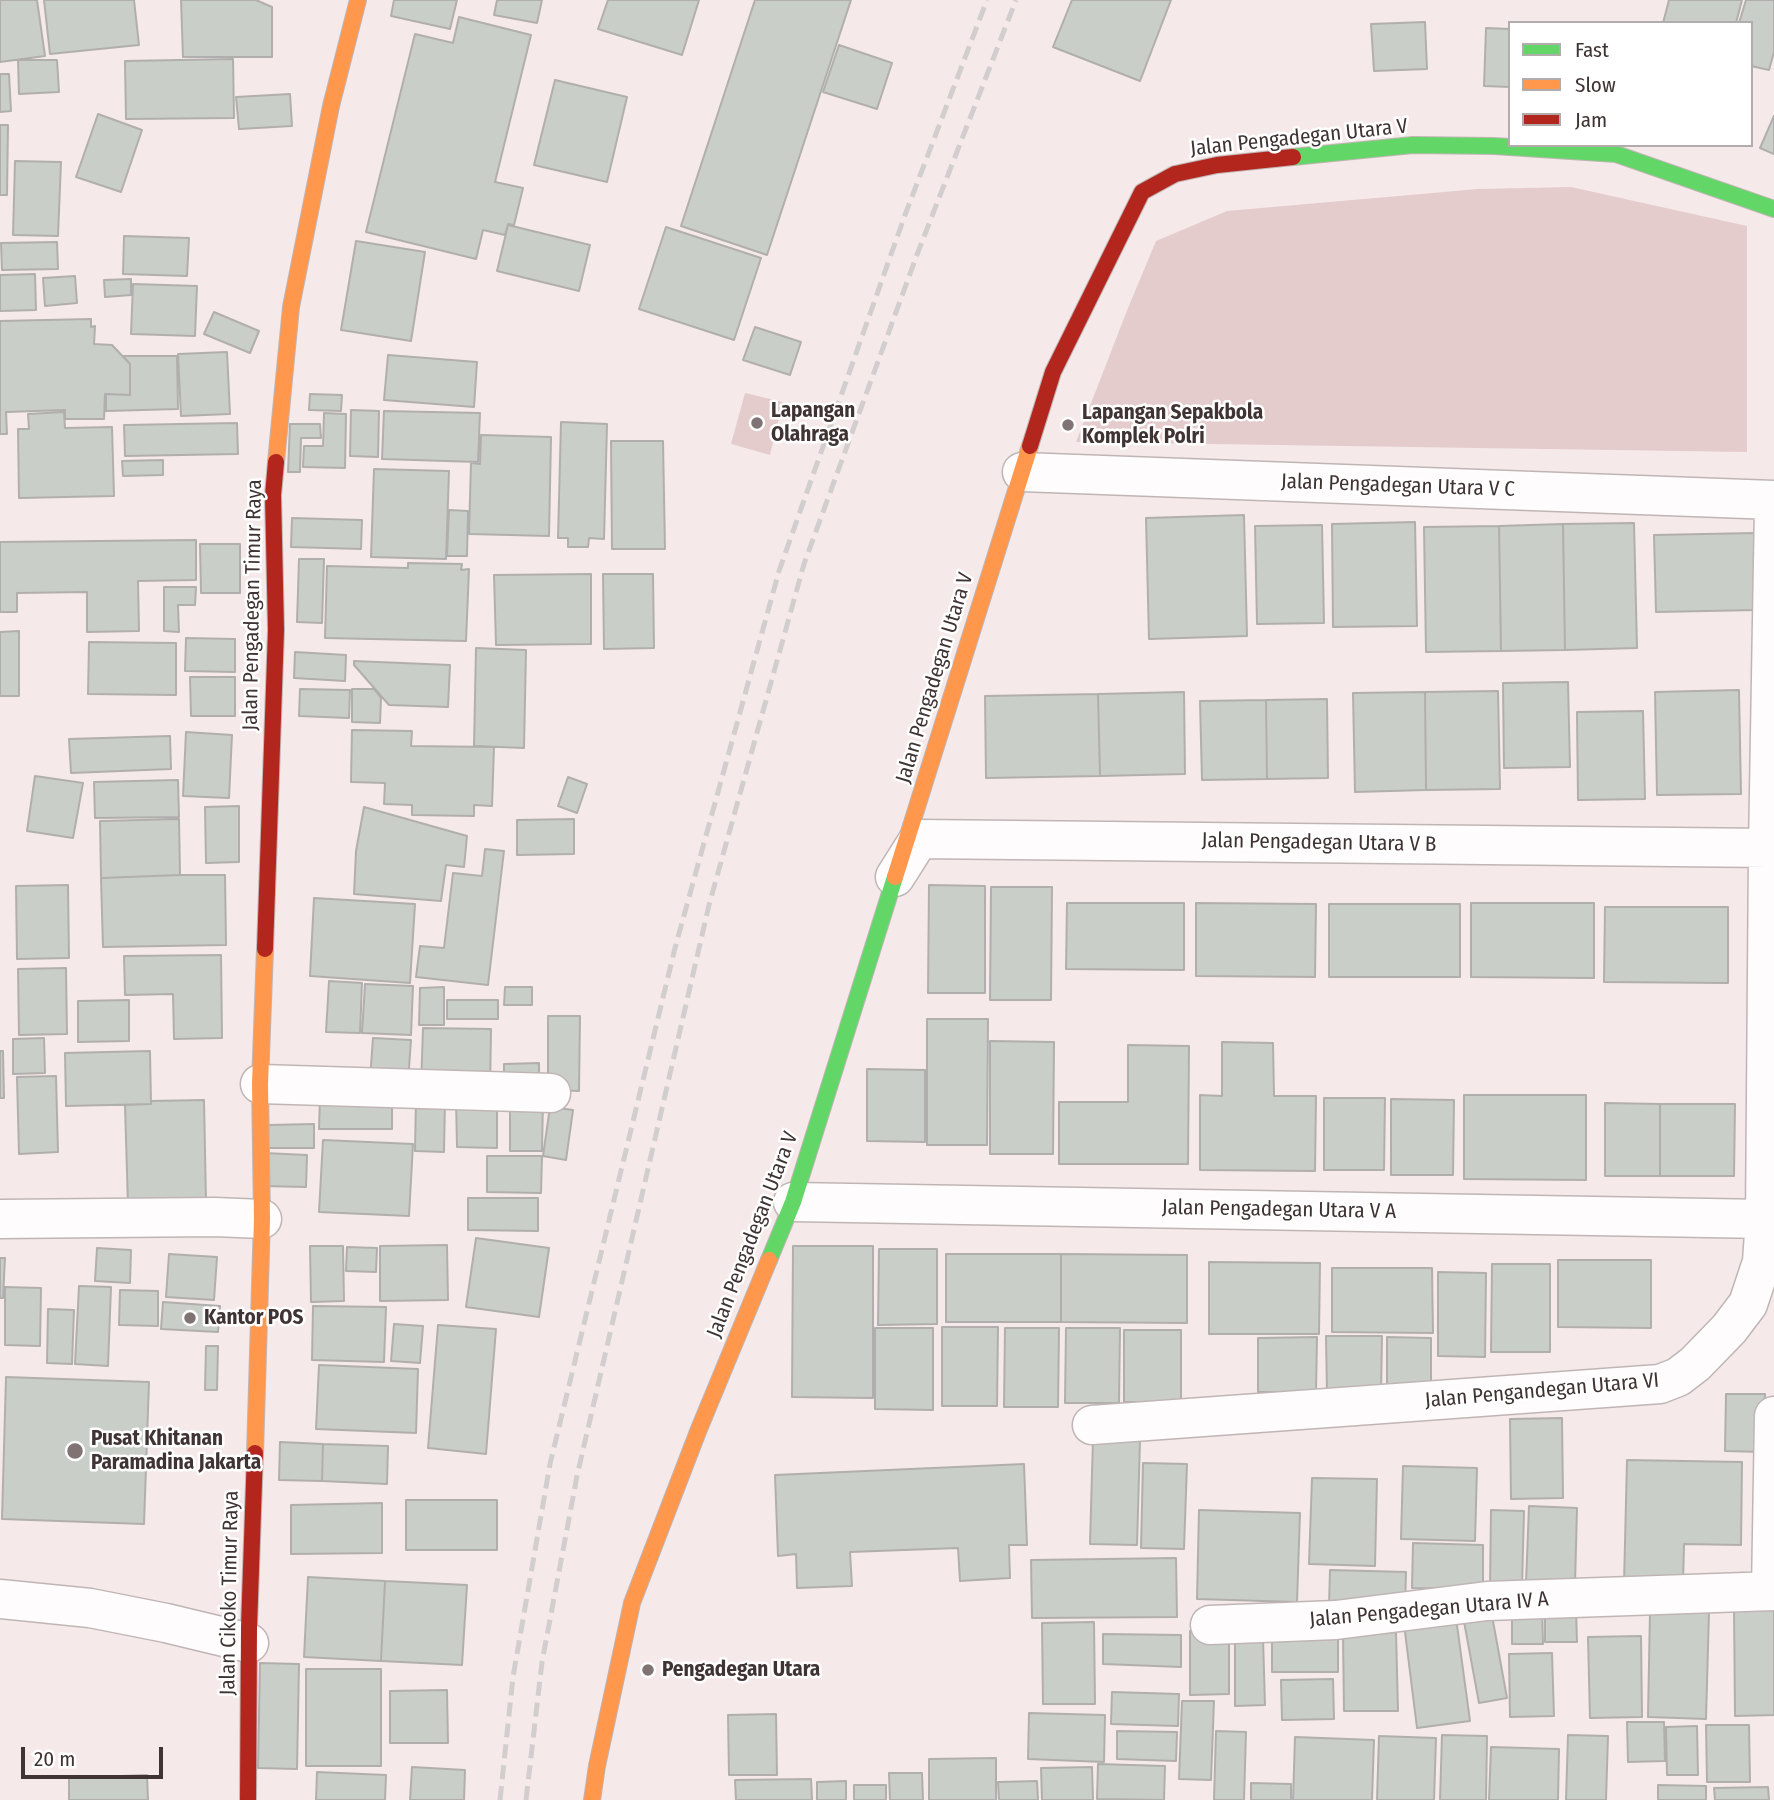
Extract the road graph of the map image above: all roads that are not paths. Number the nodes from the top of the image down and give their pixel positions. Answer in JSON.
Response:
{"nodes":[{"id":1,"x":358,"y":0,"type":"edge"},
{"id":2,"x":1508,"y":147,"type":"edge"},
{"id":3,"x":1509,"y":147,"type":"edge"},
{"id":4,"x":1774,"y":209,"type":"edge"},
{"id":5,"x":1022,"y":472,"type":"junction"},
{"id":6,"x":1774,"y":500,"type":"edge"},
{"id":7,"x":1774,"y":506,"type":"edge"},
{"id":8,"x":1773,"y":577,"type":"edge"},
{"id":9,"x":1768,"y":848,"type":"junction"},
{"id":10,"x":893,"y":880,"type":"junction"},
{"id":11,"x":260,"y":1084,"type":"junction"},
{"id":12,"x":551,"y":1093,"type":"dead end"},
{"id":13,"x":1768,"y":1199,"type":"edge"},
{"id":14,"x":793,"y":1202,"type":"junction"},
{"id":15,"x":0,"y":1219,"type":"edge"},
{"id":16,"x":262,"y":1219,"type":"junction"},
{"id":17,"x":1774,"y":1416,"type":"edge"},
{"id":18,"x":1092,"y":1425,"type":"dead end"},
{"id":19,"x":1772,"y":1591,"type":"edge"},
{"id":20,"x":0,"y":1599,"type":"edge"},
{"id":21,"x":1210,"y":1625,"type":"dead end"},
{"id":22,"x":249,"y":1643,"type":"junction"},
{"id":23,"x":248,"y":1800,"type":"edge"},
{"id":24,"x":592,"y":1800,"type":"edge"}],
"edges":[{"from":1,"to":11,"type":"street","name":"Jalan Pengadegan Timur Raya"},
{"from":2,"to":5,"type":"street","name":"Jalan Pengadegan Utara V"},
{"from":3,"to":4,"type":"street","name":"Jalan Pengadegan Utara V"},
{"from":5,"to":6,"type":"street","name":"Jalan Pengadegan Utara V C"},
{"from":5,"to":10,"type":"street","name":"Jalan Pengadegan Utara V"},
{"from":7,"to":8,"type":"street","name":"Jalan Pengandegan Utara VI"},
{"from":8,"to":9,"type":"street","name":"Jalan Pengandegan Utara VI"},
{"from":9,"to":10,"type":"street","name":"Jalan Pengadegan Utara V B"},
{"from":9,"to":13,"type":"street","name":"Jalan Pengandegan Utara VI"},
{"from":10,"to":14,"type":"street","name":"Jalan Pengadegan Utara V"},
{"from":11,"to":12,"type":"street"},
{"from":11,"to":16,"type":"street","name":"Jalan Pengadegan Timur Raya"},
{"from":13,"to":14,"type":"street","name":"Jalan Pengadegan Utara V A"},
{"from":13,"to":18,"type":"street","name":"Jalan Pengandegan Utara VI"},
{"from":14,"to":24,"type":"street","name":"Jalan Pengadegan Utara V"},
{"from":15,"to":16,"type":"street"},
{"from":16,"to":22,"type":"street","name":"Jalan Cikoko Timur Raya"},
{"from":17,"to":19,"type":"street"},
{"from":19,"to":21,"type":"street","name":"Jalan Pengadegan Utara IV A"},
{"from":20,"to":22,"type":"street"},
{"from":22,"to":23,"type":"street","name":"Jalan Cikoko Timur Raya"}]}
